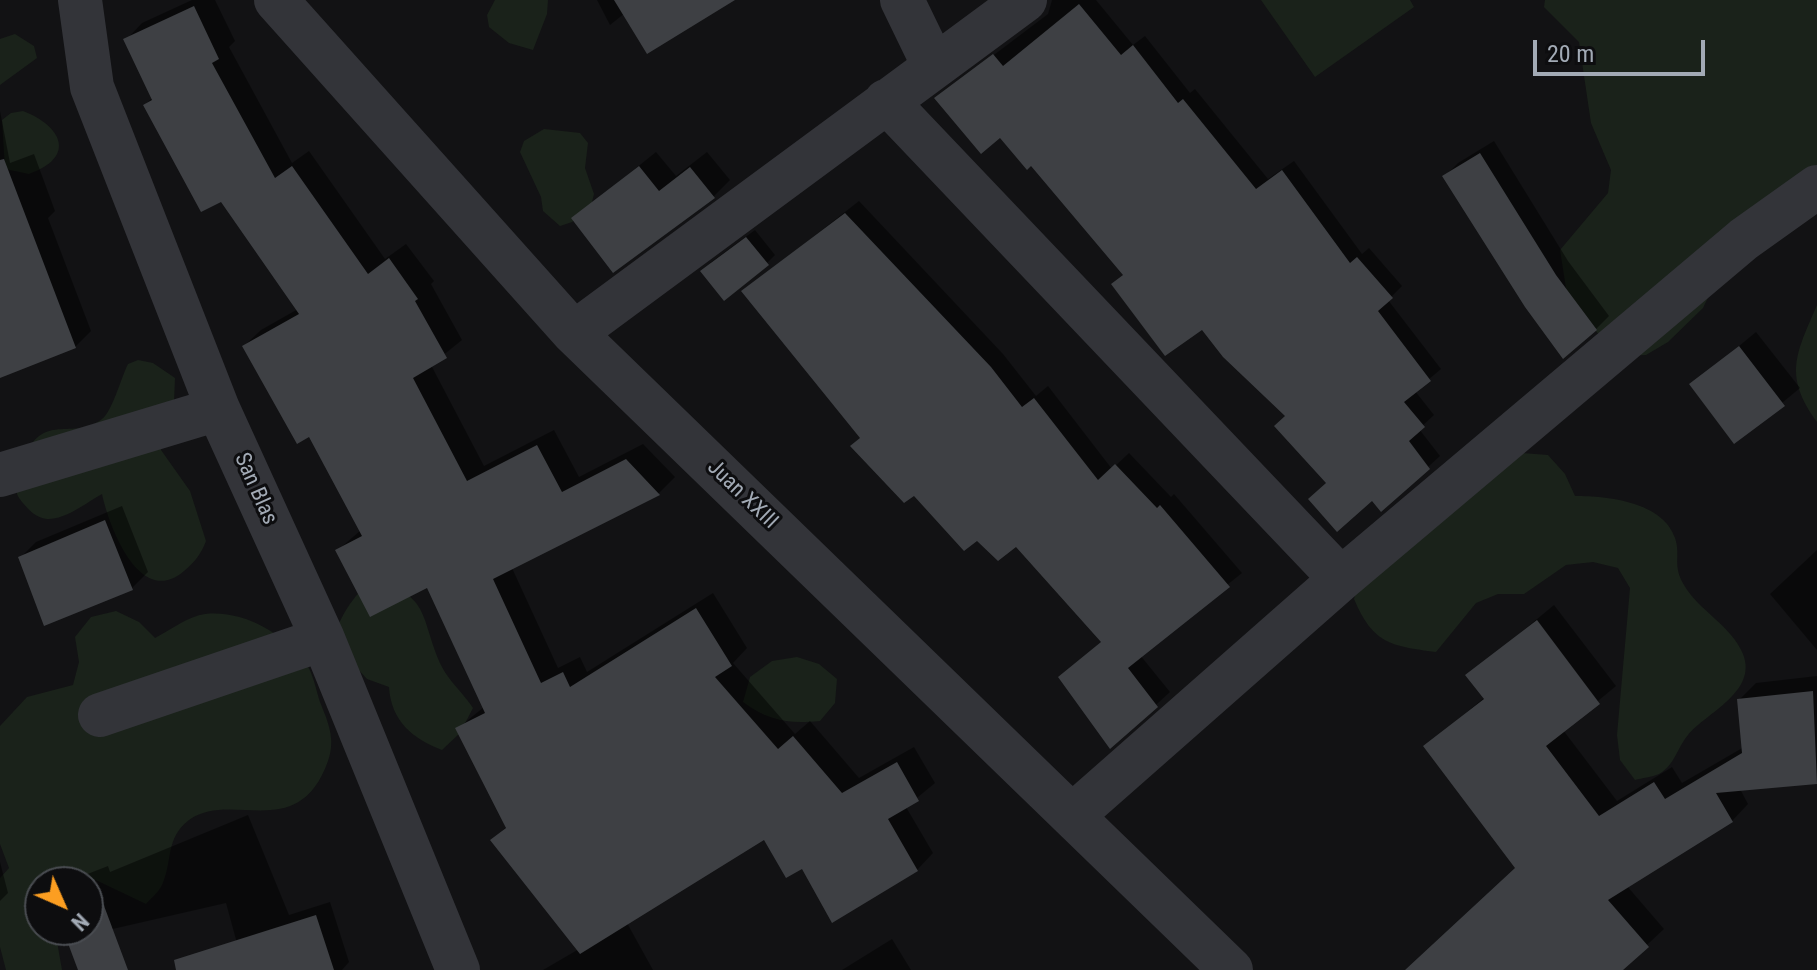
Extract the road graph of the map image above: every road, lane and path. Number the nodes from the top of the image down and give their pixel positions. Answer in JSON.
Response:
{"nodes":[{"id":1,"x":80,"y":0,"type":"edge"},
{"id":2,"x":276,"y":0,"type":"edge"},
{"id":3,"x":902,"y":0,"type":"edge"},
{"id":4,"x":1025,"y":0,"type":"edge"},
{"id":5,"x":934,"y":66,"type":"junction"},
{"id":6,"x":886,"y":101,"type":"junction"},
{"id":7,"x":1817,"y":187,"type":"edge"},
{"id":8,"x":574,"y":333,"type":"junction"},
{"id":9,"x":218,"y":409,"type":"junction"},
{"id":10,"x":0,"y":475,"type":"edge"},
{"id":11,"x":1341,"y":579,"type":"junction"},
{"id":12,"x":323,"y":639,"type":"junction"},
{"id":13,"x":100,"y":715,"type":"dead end"},
{"id":14,"x":1073,"y":815,"type":"junction"},
{"id":15,"x":458,"y":970,"type":"edge"},
{"id":16,"x":1231,"y":970,"type":"edge"}],
"edges":[{"from":1,"to":9,"type":"street","name":"San Blas"},
{"from":2,"to":8,"type":"street","name":"Juan XXIII"},
{"from":3,"to":5,"type":"street"},
{"from":4,"to":5,"type":"street"},
{"from":5,"to":6,"type":"street"},
{"from":6,"to":8,"type":"street"},
{"from":6,"to":11,"type":"street"},
{"from":7,"to":11,"type":"street"},
{"from":8,"to":14,"type":"street","name":"Juan XXIII"},
{"from":9,"to":10,"type":"street"},
{"from":9,"to":12,"type":"street","name":"San Blas"},
{"from":11,"to":14,"type":"street"},
{"from":12,"to":13,"type":"street"},
{"from":12,"to":15,"type":"street","name":"San Blas"},
{"from":14,"to":16,"type":"street","name":"Juan XXIII"}]}
